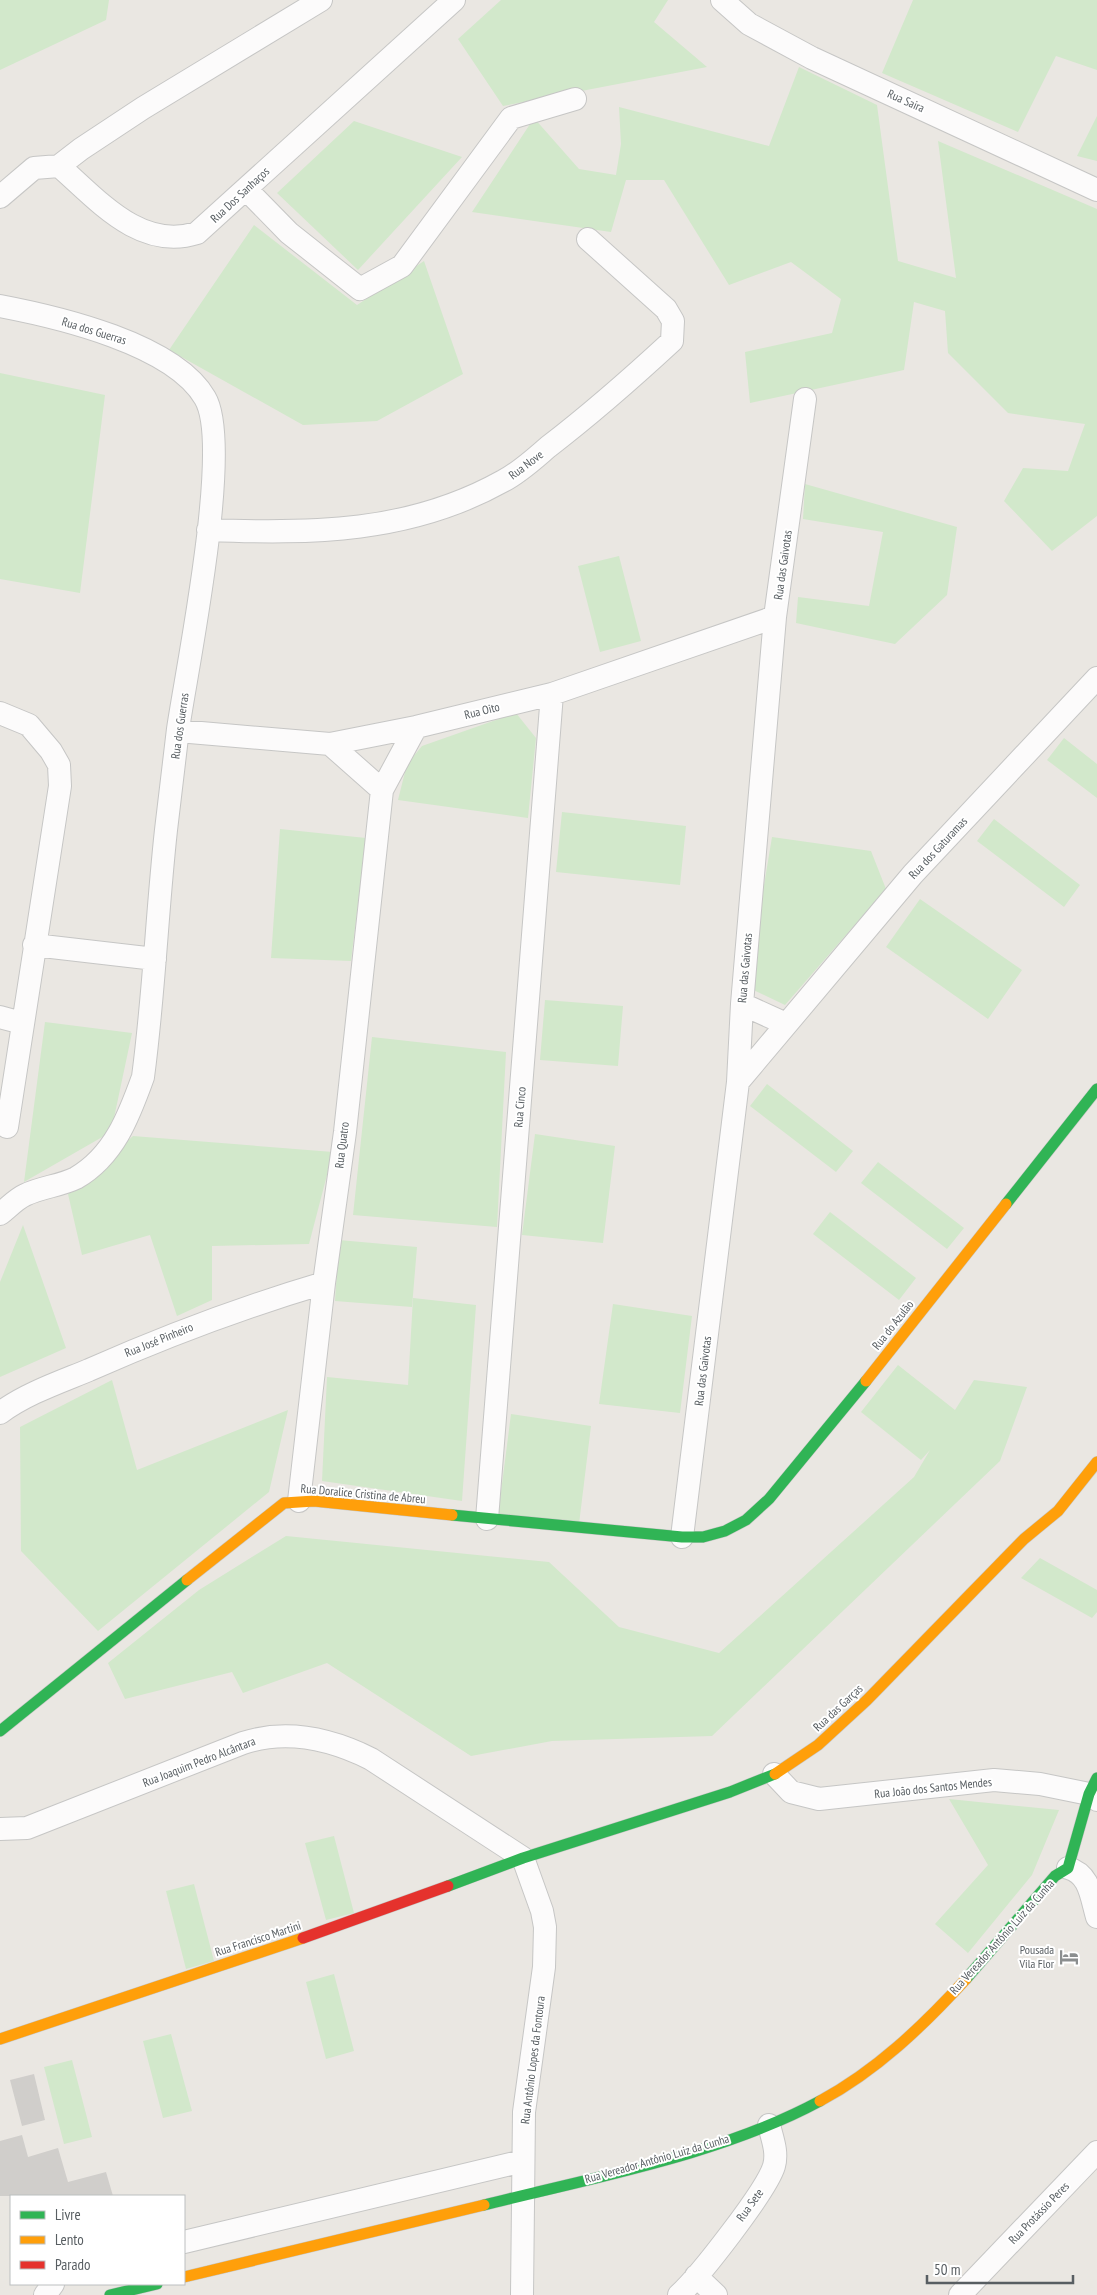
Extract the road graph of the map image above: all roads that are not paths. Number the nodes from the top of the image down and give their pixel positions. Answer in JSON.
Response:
{"nodes":[{"id":1,"x":321,"y":0,"type":"edge"},
{"id":2,"x":454,"y":0,"type":"edge"},
{"id":3,"x":722,"y":0,"type":"edge"},
{"id":4,"x":575,"y":99,"type":"dead end"},
{"id":5,"x":59,"y":166,"type":"junction"},
{"id":6,"x":246,"y":189,"type":"junction"},
{"id":7,"x":1097,"y":190,"type":"edge"},
{"id":8,"x":0,"y":197,"type":"edge"},
{"id":9,"x":588,"y":239,"type":"dead end"},
{"id":10,"x":0,"y":306,"type":"edge"},
{"id":11,"x":805,"y":399,"type":"dead end"},
{"id":12,"x":208,"y":530,"type":"junction"},
{"id":13,"x":776,"y":617,"type":"junction"},
{"id":14,"x":1097,"y":678,"type":"edge"},
{"id":15,"x":552,"y":694,"type":"junction"},
{"id":16,"x":0,"y":713,"type":"edge"},
{"id":17,"x":416,"y":727,"type":"junction"},
{"id":18,"x":178,"y":731,"type":"junction"},
{"id":19,"x":330,"y":744,"type":"junction"},
{"id":20,"x":382,"y":790,"type":"junction"},
{"id":21,"x":34,"y":945,"type":"junction"},
{"id":22,"x":155,"y":959,"type":"junction"},
{"id":23,"x":742,"y":1004,"type":"junction"},
{"id":24,"x":0,"y":1017,"type":"edge"},
{"id":25,"x":22,"y":1023,"type":"junction"},
{"id":26,"x":786,"y":1024,"type":"junction"},
{"id":27,"x":738,"y":1082,"type":"junction"},
{"id":28,"x":1097,"y":1089,"type":"edge"},
{"id":29,"x":7,"y":1127,"type":"dead end"},
{"id":30,"x":0,"y":1214,"type":"edge"},
{"id":31,"x":324,"y":1283,"type":"junction"},
{"id":32,"x":0,"y":1413,"type":"edge"},
{"id":33,"x":1097,"y":1462,"type":"edge"},
{"id":34,"x":299,"y":1500,"type":"junction"},
{"id":35,"x":488,"y":1519,"type":"junction"},
{"id":36,"x":682,"y":1537,"type":"junction"},
{"id":37,"x":0,"y":1730,"type":"edge"},
{"id":38,"x":774,"y":1774,"type":"junction"},
{"id":39,"x":1094,"y":1791,"type":"edge"},
{"id":40,"x":1097,"y":1816,"type":"edge"},
{"id":41,"x":0,"y":1829,"type":"edge"},
{"id":42,"x":1077,"y":1837,"type":"junction"},
{"id":43,"x":523,"y":1858,"type":"junction"},
{"id":44,"x":1068,"y":1868,"type":"junction"},
{"id":45,"x":1097,"y":1917,"type":"edge"},
{"id":46,"x":0,"y":2039,"type":"edge"},
{"id":47,"x":769,"y":2124,"type":"junction"},
{"id":48,"x":1097,"y":2152,"type":"edge"},
{"id":49,"x":523,"y":2161,"type":"junction"},
{"id":50,"x":524,"y":2196,"type":"junction"},
{"id":51,"x":185,"y":2242,"type":"edge"},
{"id":52,"x":696,"y":2276,"type":"junction"},
{"id":53,"x":185,"y":2277,"type":"edge"},
{"id":54,"x":153,"y":2285,"type":"edge"},
{"id":55,"x":110,"y":2295,"type":"edge"},
{"id":56,"x":522,"y":2295,"type":"edge"},
{"id":57,"x":679,"y":2295,"type":"edge"},
{"id":58,"x":716,"y":2295,"type":"edge"},
{"id":59,"x":960,"y":2295,"type":"edge"}],
"edges":[{"from":1,"to":5,"type":"street"},
{"from":2,"to":6,"type":"street","name":"Rua Dos Sanhaços"},
{"from":3,"to":7,"type":"street","name":"Rua Saira"},
{"from":4,"to":6,"type":"street"},
{"from":5,"to":6,"type":"street","name":"Rua Dos Sanhaços"},
{"from":5,"to":8,"type":"street"},
{"from":9,"to":12,"type":"street","name":"Rua Nove"},
{"from":10,"to":12,"type":"street","name":"Rua dos Guerras"},
{"from":11,"to":13,"type":"street","name":"Rua das Gaivotas"},
{"from":12,"to":18,"type":"street","name":"Rua dos Guerras"},
{"from":13,"to":15,"type":"street","name":"Rua Oito"},
{"from":13,"to":23,"type":"street","name":"Rua das Gaivotas"},
{"from":14,"to":26,"type":"street","name":"Rua dos Gaturamas"},
{"from":15,"to":17,"type":"street","name":"Rua Oito"},
{"from":15,"to":35,"type":"street","name":"Rua Cinco"},
{"from":16,"to":21,"type":"street"},
{"from":17,"to":19,"type":"street","name":"Rua Oito"},
{"from":17,"to":20,"type":"street","name":"Rua Quatro"},
{"from":18,"to":19,"type":"street","name":"Rua Oito"},
{"from":18,"to":22,"type":"street","name":"Rua dos Guerras"},
{"from":19,"to":20,"type":"street"},
{"from":20,"to":31,"type":"street","name":"Rua Quatro"},
{"from":21,"to":22,"type":"street"},
{"from":21,"to":25,"type":"street"},
{"from":22,"to":30,"type":"street","name":"Rua dos Guerras"},
{"from":23,"to":26,"type":"street"},
{"from":23,"to":27,"type":"street","name":"Rua das Gaivotas"},
{"from":24,"to":25,"type":"street"},
{"from":25,"to":29,"type":"street"},
{"from":26,"to":27,"type":"street","name":"Rua dos Gaturamas"},
{"from":27,"to":36,"type":"street","name":"Rua das Gaivotas"},
{"from":28,"to":36,"type":"street","name":"Rua do Azulão"},
{"from":31,"to":32,"type":"street","name":"Rua José Pinheiro"},
{"from":31,"to":34,"type":"street","name":"Rua Quatro"},
{"from":33,"to":38,"type":"street","name":"Rua das Garças"},
{"from":34,"to":35,"type":"street","name":"Rua Doralice Cristina de Abreu"},
{"from":34,"to":37,"type":"street","name":"Rua Doralice Cristina de Abreu"},
{"from":35,"to":36,"type":"street","name":"Rua Doralice Cristina de Abreu"},
{"from":38,"to":39,"type":"street","name":"Rua João dos Santos Mendes"},
{"from":38,"to":43,"type":"street","name":"Rua das Garças"},
{"from":39,"to":42,"type":"street"},
{"from":40,"to":42,"type":"street"},
{"from":41,"to":43,"type":"street","name":"Rua Joaquim Pedro Alcântara"},
{"from":42,"to":44,"type":"street"},
{"from":43,"to":46,"type":"street","name":"Rua Francisco Martini"},
{"from":43,"to":49,"type":"street","name":"Rua Antônio Lopes da Fontoura"},
{"from":44,"to":45,"type":"street"},
{"from":44,"to":47,"type":"street","name":"Rua Vereador Antônio Luiz da Cunha"},
{"from":47,"to":50,"type":"street","name":"Rua Vereador Antônio Luiz da Cunha"},
{"from":47,"to":52,"type":"street","name":"Rua Sete"},
{"from":48,"to":59,"type":"street","name":"Rua Protássio Peres"},
{"from":49,"to":50,"type":"street","name":"Rua Antônio Lopes da Fontoura"},
{"from":49,"to":51,"type":"street"},
{"from":50,"to":53,"type":"street","name":"Rua Vereador Antônio Luiz da Cunha"},
{"from":50,"to":56,"type":"street","name":"Rua Antônio Lopes da Fontoura"},
{"from":52,"to":57,"type":"street","name":"Rua Sete"},
{"from":52,"to":58,"type":"street"},
{"from":54,"to":55,"type":"street"}]}
